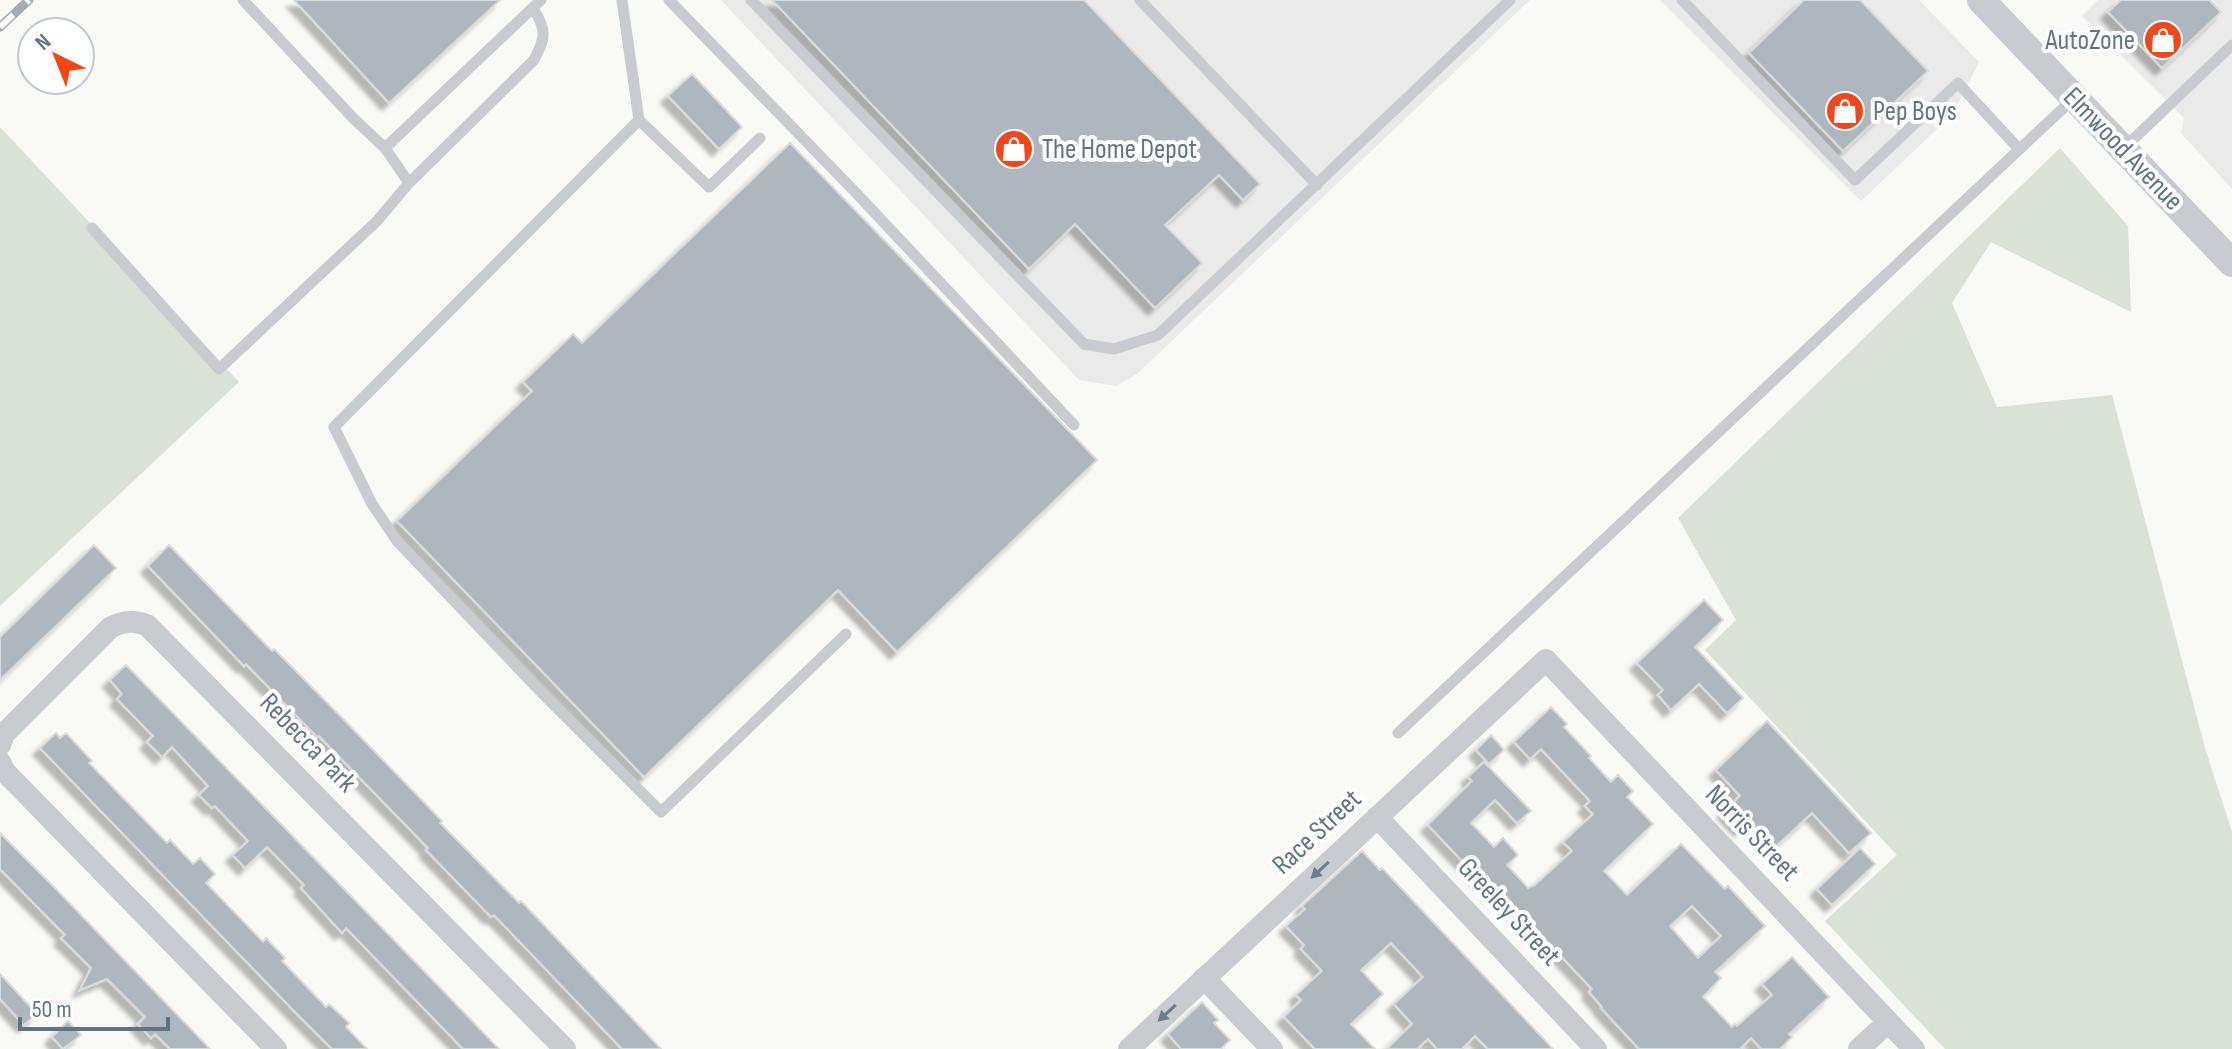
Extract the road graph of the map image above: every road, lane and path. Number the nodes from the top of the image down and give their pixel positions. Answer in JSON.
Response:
{"nodes":[{"id":1,"x":243,"y":0,"type":"edge"},
{"id":2,"x":622,"y":0,"type":"edge"},
{"id":3,"x":669,"y":0,"type":"edge"},
{"id":4,"x":751,"y":0,"type":"edge"},
{"id":5,"x":1140,"y":0,"type":"edge"},
{"id":6,"x":1510,"y":0,"type":"edge"},
{"id":7,"x":1682,"y":0,"type":"edge"},
{"id":8,"x":1981,"y":0,"type":"edge"},
{"id":9,"x":537,"y":4,"type":"edge"},
{"id":10,"x":2232,"y":45,"type":"edge"},
{"id":11,"x":2075,"y":97,"type":"junction"},
{"id":12,"x":639,"y":120,"type":"junction"},
{"id":13,"x":760,"y":138,"type":"dead end"},
{"id":14,"x":385,"y":148,"type":"junction"},
{"id":15,"x":2123,"y":148,"type":"junction"},
{"id":16,"x":2019,"y":149,"type":"junction"},
{"id":17,"x":409,"y":183,"type":"junction"},
{"id":18,"x":1317,"y":185,"type":"junction"},
{"id":19,"x":92,"y":228,"type":"dead end"},
{"id":20,"x":2232,"y":263,"type":"edge"},
{"id":21,"x":1074,"y":425,"type":"dead end"},
{"id":22,"x":846,"y":634,"type":"dead end"},
{"id":23,"x":1546,"y":660,"type":"joint"},
{"id":24,"x":1398,"y":733,"type":"dead end"},
{"id":25,"x":0,"y":745,"type":"edge"},
{"id":26,"x":0,"y":762,"type":"edge"},
{"id":27,"x":1377,"y":817,"type":"junction"},
{"id":28,"x":1204,"y":978,"type":"junction"},
{"id":29,"x":1888,"y":1022,"type":"junction"},
{"id":30,"x":276,"y":1049,"type":"edge"},
{"id":31,"x":565,"y":1049,"type":"edge"},
{"id":32,"x":1129,"y":1049,"type":"edge"},
{"id":33,"x":1272,"y":1049,"type":"edge"},
{"id":34,"x":1596,"y":1049,"type":"edge"},
{"id":35,"x":1859,"y":1049,"type":"edge"},
{"id":36,"x":1914,"y":1049,"type":"edge"}],
"edges":[{"from":1,"to":14,"type":"lane"},
{"from":2,"to":12,"type":"lane"},
{"from":3,"to":21,"type":"lane"},
{"from":4,"to":18,"type":"lane"},
{"from":5,"to":18,"type":"lane"},
{"from":6,"to":18,"type":"lane"},
{"from":7,"to":16,"type":"lane"},
{"from":8,"to":11,"type":"street","name":"Elmwood Avenue"},
{"from":9,"to":14,"type":"lane"},
{"from":9,"to":17,"type":"lane"},
{"from":10,"to":15,"type":"lane"},
{"from":11,"to":15,"type":"street","name":"Elmwood Avenue"},
{"from":11,"to":16,"type":"lane"},
{"from":12,"to":13,"type":"lane"},
{"from":12,"to":22,"type":"lane"},
{"from":14,"to":17,"type":"lane"},
{"from":15,"to":20,"type":"street","name":"Elmwood Avenue"},
{"from":16,"to":24,"type":"lane"},
{"from":17,"to":19,"type":"lane"},
{"from":23,"to":27,"type":"street","name":"Race Street"},
{"from":23,"to":29,"type":"street","name":"Norris Street"},
{"from":25,"to":31,"type":"street","name":"Rebecca Park"},
{"from":26,"to":30,"type":"street"},
{"from":27,"to":28,"type":"street","name":"Race Street","one_way":true},
{"from":27,"to":34,"type":"street","name":"Greeley Street"},
{"from":28,"to":32,"type":"street","name":"Race Street","one_way":true},
{"from":28,"to":33,"type":"street"},
{"from":29,"to":35,"type":"street"},
{"from":29,"to":36,"type":"street","name":"Norris Street"}]}
